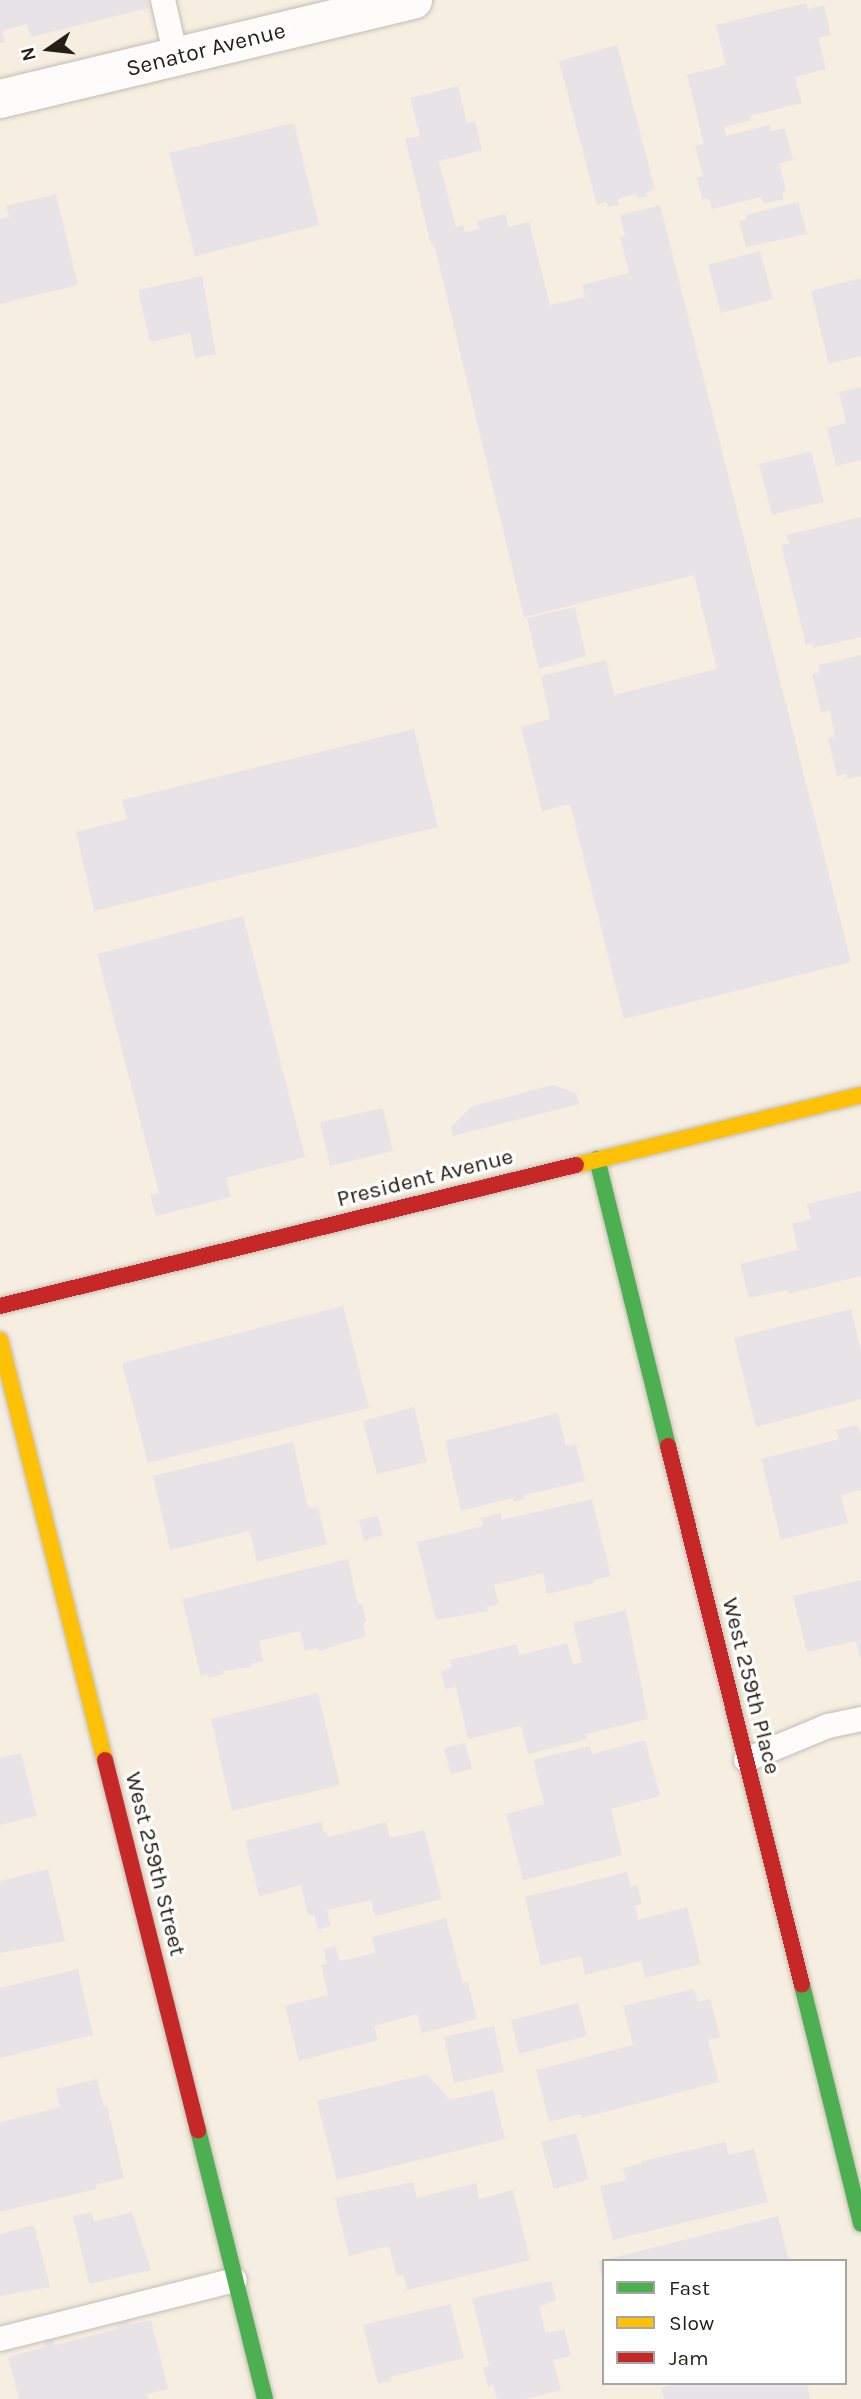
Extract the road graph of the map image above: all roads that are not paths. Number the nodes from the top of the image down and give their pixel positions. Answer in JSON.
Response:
{"nodes":[{"id":1,"x":163,"y":0,"type":"edge"},
{"id":2,"x":413,"y":0,"type":"edge"},
{"id":3,"x":176,"y":57,"type":"junction"},
{"id":4,"x":0,"y":99,"type":"edge"},
{"id":5,"x":861,"y":1095,"type":"edge"},
{"id":6,"x":597,"y":1159,"type":"junction"},
{"id":7,"x":0,"y":1306,"type":"edge"},
{"id":8,"x":0,"y":1340,"type":"edge"},
{"id":9,"x":861,"y":1719,"type":"edge"},
{"id":10,"x":746,"y":1760,"type":"junction"},
{"id":11,"x":861,"y":2224,"type":"edge"},
{"id":12,"x":235,"y":2280,"type":"junction"},
{"id":13,"x":0,"y":2339,"type":"edge"},
{"id":14,"x":265,"y":2399,"type":"edge"}],
"edges":[{"from":1,"to":3,"type":"lane"},
{"from":2,"to":3,"type":"street","name":"Senator Avenue"},
{"from":3,"to":4,"type":"street","name":"Senator Avenue"},
{"from":5,"to":6,"type":"street","name":"President Avenue"},
{"from":6,"to":7,"type":"street","name":"President Avenue"},
{"from":6,"to":10,"type":"street","name":"West 259th Place"},
{"from":8,"to":12,"type":"street","name":"West 259th Street"},
{"from":9,"to":10,"type":"lane"},
{"from":10,"to":11,"type":"street","name":"West 259th Place"},
{"from":12,"to":13,"type":"lane"},
{"from":12,"to":14,"type":"street","name":"West 259th Street"}]}
